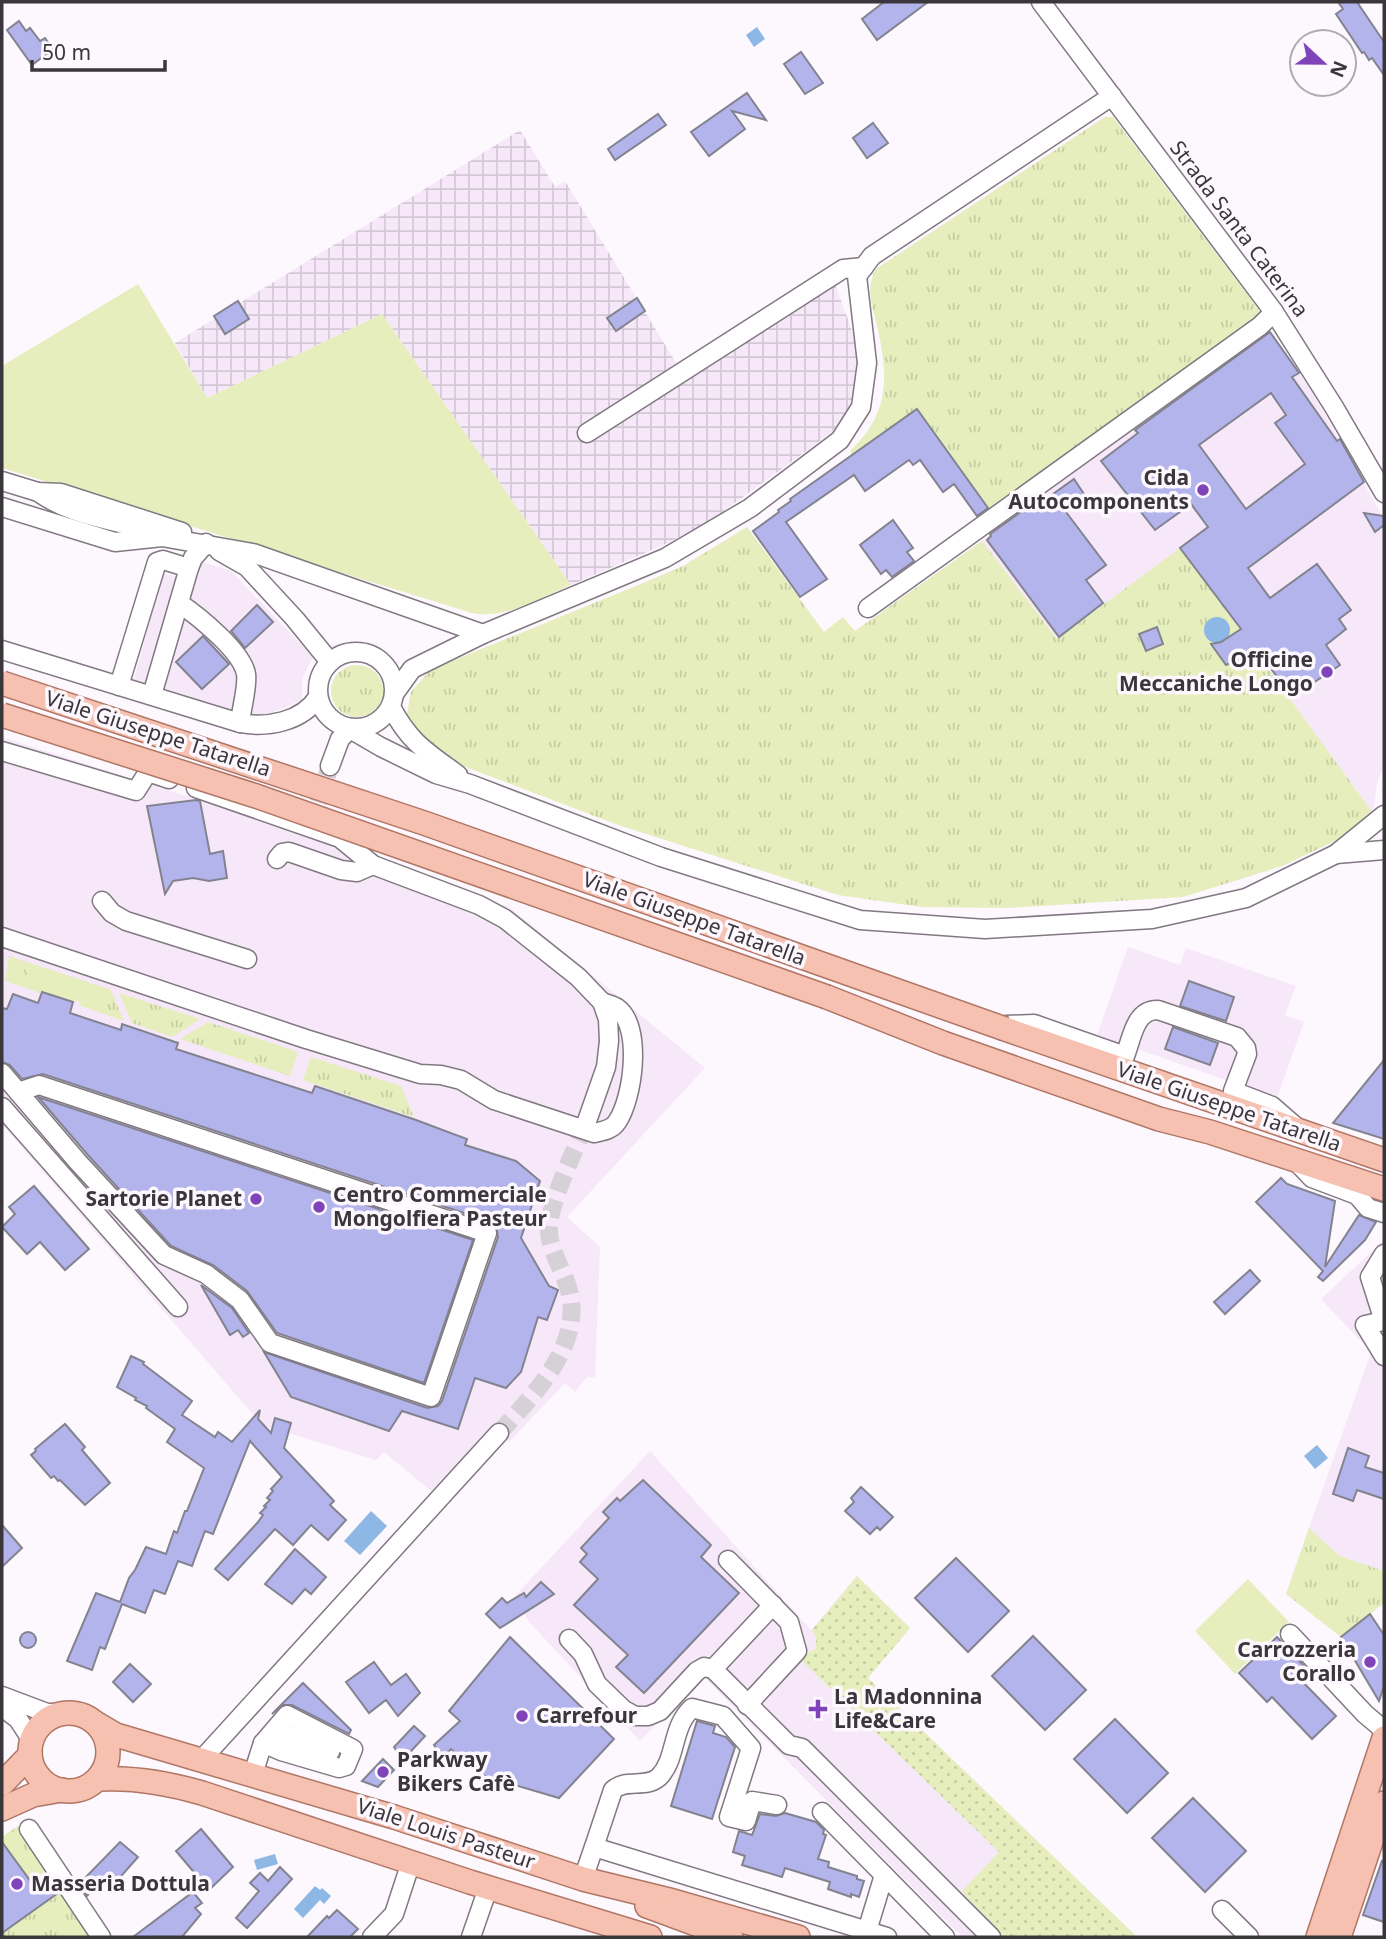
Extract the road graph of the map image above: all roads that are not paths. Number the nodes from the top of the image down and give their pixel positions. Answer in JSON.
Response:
{"nodes":[{"id":1,"x":1041,"y":2,"type":"edge"},
{"id":2,"x":1112,"y":96,"type":"junction"},
{"id":3,"x":864,"y":267,"type":"junction"},
{"id":4,"x":1274,"y":312,"type":"junction"},
{"id":5,"x":587,"y":433,"type":"dead end"},
{"id":6,"x":2,"y":481,"type":"edge"},
{"id":7,"x":37,"y":492,"type":"junction"},
{"id":8,"x":1384,"y":493,"type":"edge"},
{"id":9,"x":2,"y":507,"type":"edge"},
{"id":10,"x":162,"y":537,"type":"junction"},
{"id":11,"x":206,"y":543,"type":"junction"},
{"id":12,"x":189,"y":568,"type":"junction"},
{"id":13,"x":179,"y":603,"type":"junction"},
{"id":14,"x":869,"y":608,"type":"dead end"},
{"id":15,"x":483,"y":634,"type":"junction"},
{"id":16,"x":2,"y":650,"type":"edge"},
{"id":17,"x":330,"y":662,"type":"junction"},
{"id":18,"x":383,"y":662,"type":"junction"},
{"id":19,"x":412,"y":669,"type":"junction"},
{"id":20,"x":2,"y":683,"type":"edge"},
{"id":21,"x":120,"y":686,"type":"junction"},
{"id":22,"x":152,"y":695,"type":"junction"},
{"id":23,"x":318,"y":697,"type":"junction"},
{"id":24,"x":392,"y":700,"type":"junction"},
{"id":25,"x":2,"y":715,"type":"edge"},
{"id":26,"x":240,"y":723,"type":"junction"},
{"id":27,"x":350,"y":729,"type":"junction"},
{"id":28,"x":2,"y":751,"type":"edge"},
{"id":29,"x":330,"y":766,"type":"tunnel mouth"},
{"id":30,"x":470,"y":784,"type":"junction"},
{"id":31,"x":1384,"y":815,"type":"edge"},
{"id":32,"x":1384,"y":850,"type":"edge"},
{"id":33,"x":1336,"y":855,"type":"junction"},
{"id":34,"x":277,"y":859,"type":"dead end"},
{"id":35,"x":373,"y":865,"type":"junction"},
{"id":36,"x":102,"y":901,"type":"dead end"},
{"id":37,"x":2,"y":937,"type":"edge"},
{"id":38,"x":247,"y":959,"type":"dead end"},
{"id":39,"x":602,"y":1002,"type":"junction"},
{"id":40,"x":1000,"y":1028,"type":"junction"},
{"id":41,"x":2,"y":1073,"type":"edge"},
{"id":42,"x":18,"y":1092,"type":"junction"},
{"id":43,"x":2,"y":1107,"type":"edge"},
{"id":44,"x":587,"y":1121,"type":"tunnel mouth"},
{"id":45,"x":1303,"y":1133,"type":"junction"},
{"id":46,"x":1295,"y":1160,"type":"junction"},
{"id":47,"x":1384,"y":1160,"type":"edge"},
{"id":48,"x":1384,"y":1189,"type":"edge"},
{"id":49,"x":1384,"y":1213,"type":"edge"},
{"id":50,"x":1384,"y":1254,"type":"edge"},
{"id":51,"x":178,"y":1307,"type":"dead end"},
{"id":52,"x":1384,"y":1321,"type":"edge"},
{"id":53,"x":1384,"y":1356,"type":"edge"},
{"id":54,"x":499,"y":1433,"type":"tunnel mouth"},
{"id":55,"x":728,"y":1560,"type":"dead end"},
{"id":56,"x":773,"y":1605,"type":"junction"},
{"id":57,"x":1290,"y":1634,"type":"dead end"},
{"id":58,"x":569,"y":1639,"type":"dead end"},
{"id":59,"x":713,"y":1669,"type":"junction"},
{"id":60,"x":2,"y":1696,"type":"edge"},
{"id":61,"x":747,"y":1705,"type":"junction"},
{"id":62,"x":2,"y":1707,"type":"edge"},
{"id":63,"x":61,"y":1713,"type":"junction"},
{"id":64,"x":97,"y":1724,"type":"junction"},
{"id":65,"x":1384,"y":1730,"type":"edge"},
{"id":66,"x":1384,"y":1738,"type":"edge"},
{"id":67,"x":31,"y":1747,"type":"junction"},
{"id":68,"x":330,"y":1752,"type":"dead end"},
{"id":69,"x":202,"y":1759,"type":"junction"},
{"id":70,"x":253,"y":1774,"type":"junction"},
{"id":71,"x":98,"y":1779,"type":"junction"},
{"id":72,"x":2,"y":1784,"type":"edge"},
{"id":73,"x":62,"y":1790,"type":"junction"},
{"id":74,"x":1384,"y":1803,"type":"edge"},
{"id":75,"x":777,"y":1805,"type":"dead end"},
{"id":76,"x":2,"y":1809,"type":"edge"},
{"id":77,"x":822,"y":1812,"type":"dead end"},
{"id":78,"x":29,"y":1829,"type":"dead end"},
{"id":79,"x":1379,"y":1829,"type":"edge"},
{"id":80,"x":594,"y":1847,"type":"junction"},
{"id":81,"x":411,"y":1862,"type":"junction"},
{"id":82,"x":884,"y":1875,"type":"junction"},
{"id":83,"x":583,"y":1879,"type":"junction"},
{"id":84,"x":488,"y":1888,"type":"junction"},
{"id":85,"x":1222,"y":1910,"type":"dead end"},
{"id":86,"x":867,"y":1931,"type":"junction"},
{"id":87,"x":100,"y":1937,"type":"edge"},
{"id":88,"x":372,"y":1937,"type":"edge"},
{"id":89,"x":471,"y":1937,"type":"edge"},
{"id":90,"x":650,"y":1937,"type":"edge"},
{"id":91,"x":731,"y":1937,"type":"edge"},
{"id":92,"x":798,"y":1937,"type":"edge"},
{"id":93,"x":887,"y":1937,"type":"edge"},
{"id":94,"x":945,"y":1937,"type":"edge"},
{"id":95,"x":991,"y":1937,"type":"edge"},
{"id":96,"x":1249,"y":1937,"type":"edge"},
{"id":97,"x":1318,"y":1937,"type":"edge"},
{"id":98,"x":1339,"y":1937,"type":"edge"}],
"edges":[{"from":1,"to":2,"type":"street","name":"Strada Santa Caterina"},
{"from":2,"to":3,"type":"street"},
{"from":2,"to":4,"type":"street","name":"Strada Santa Caterina"},
{"from":3,"to":5,"type":"street"},
{"from":3,"to":15,"type":"street"},
{"from":4,"to":8,"type":"street","name":"Strada Santa Caterina"},
{"from":4,"to":14,"type":"street"},
{"from":6,"to":7,"type":"street"},
{"from":7,"to":10,"type":"street"},
{"from":7,"to":11,"type":"street"},
{"from":9,"to":10,"type":"street"},
{"from":10,"to":11,"type":"street"},
{"from":11,"to":12,"type":"street"},
{"from":11,"to":15,"type":"street"},
{"from":11,"to":17,"type":"street"},
{"from":12,"to":13,"type":"street"},
{"from":12,"to":21,"type":"street"},
{"from":13,"to":22,"type":"street"},
{"from":13,"to":26,"type":"street"},
{"from":15,"to":19,"type":"street"},
{"from":16,"to":21,"type":"street"},
{"from":17,"to":18,"type":"street"},
{"from":17,"to":23,"type":"street"},
{"from":18,"to":19,"type":"street"},
{"from":18,"to":24,"type":"street"},
{"from":19,"to":24,"type":"street"},
{"from":20,"to":40,"type":"main road","name":"Viale Giuseppe Tatarella","bridge":true},
{"from":21,"to":22,"type":"street"},
{"from":22,"to":26,"type":"street"},
{"from":23,"to":26,"type":"street"},
{"from":23,"to":27,"type":"street"},
{"from":24,"to":27,"type":"street"},
{"from":24,"to":30,"type":"street"},
{"from":25,"to":46,"type":"main road","name":"Viale Giuseppe Tatarella","bridge":true},
{"from":27,"to":29,"type":"street"},
{"from":27,"to":30,"type":"street"},
{"from":28,"to":35,"type":"street"},
{"from":30,"to":33,"type":"street"},
{"from":31,"to":33,"type":"street"},
{"from":32,"to":33,"type":"street"},
{"from":34,"to":35,"type":"street"},
{"from":35,"to":39,"type":"street"},
{"from":36,"to":38,"type":"street"},
{"from":37,"to":39,"type":"street"},
{"from":39,"to":44,"type":"street"},
{"from":40,"to":45,"type":"main road","name":"Viale Giuseppe Tatarella"},
{"from":40,"to":45,"type":"street"},
{"from":41,"to":42,"type":"street"},
{"from":42,"to":42,"type":"street"},
{"from":43,"to":51,"type":"street"},
{"from":45,"to":47,"type":"main road","name":"Viale Giuseppe Tatarella"},
{"from":46,"to":48,"type":"main road","name":"Viale Giuseppe Tatarella"},
{"from":46,"to":49,"type":"street"},
{"from":50,"to":52,"type":"street"},
{"from":52,"to":53,"type":"street"},
{"from":54,"to":69,"type":"street"},
{"from":55,"to":56,"type":"street"},
{"from":56,"to":59,"type":"street"},
{"from":56,"to":61,"type":"street"},
{"from":57,"to":65,"type":"street"},
{"from":58,"to":59,"type":"street"},
{"from":59,"to":61,"type":"street"},
{"from":60,"to":63,"type":"street"},
{"from":61,"to":95,"type":"street"},
{"from":62,"to":67,"type":"street"},
{"from":63,"to":64,"type":"main road"},
{"from":63,"to":67,"type":"main road"},
{"from":64,"to":69,"type":"main road","name":"Viale Louis Pasteur"},
{"from":64,"to":71,"type":"main road"},
{"from":66,"to":97,"type":"main road"},
{"from":67,"to":72,"type":"main road"},
{"from":67,"to":73,"type":"main road"},
{"from":68,"to":70,"type":"street"},
{"from":69,"to":70,"type":"main road","name":"Viale Louis Pasteur"},
{"from":70,"to":83,"type":"main road","name":"Viale Louis Pasteur"},
{"from":71,"to":73,"type":"main road"},
{"from":71,"to":81,"type":"main road","name":"Viale Louis Pasteur"},
{"from":73,"to":76,"type":"main road"},
{"from":74,"to":79,"type":"main road"},
{"from":75,"to":80,"type":"street"},
{"from":77,"to":82,"type":"street"},
{"from":78,"to":87,"type":"street"},
{"from":79,"to":98,"type":"main road"},
{"from":80,"to":83,"type":"street"},
{"from":80,"to":86,"type":"street"},
{"from":81,"to":84,"type":"main road","name":"Viale Louis Pasteur"},
{"from":81,"to":88,"type":"street"},
{"from":82,"to":86,"type":"street"},
{"from":82,"to":94,"type":"street"},
{"from":83,"to":91,"type":"main road"},
{"from":83,"to":92,"type":"main road","name":"Viale Louis Pasteur"},
{"from":84,"to":89,"type":"street"},
{"from":84,"to":90,"type":"main road","name":"Viale Louis Pasteur"},
{"from":85,"to":96,"type":"street"},
{"from":86,"to":93,"type":"street"}]}
